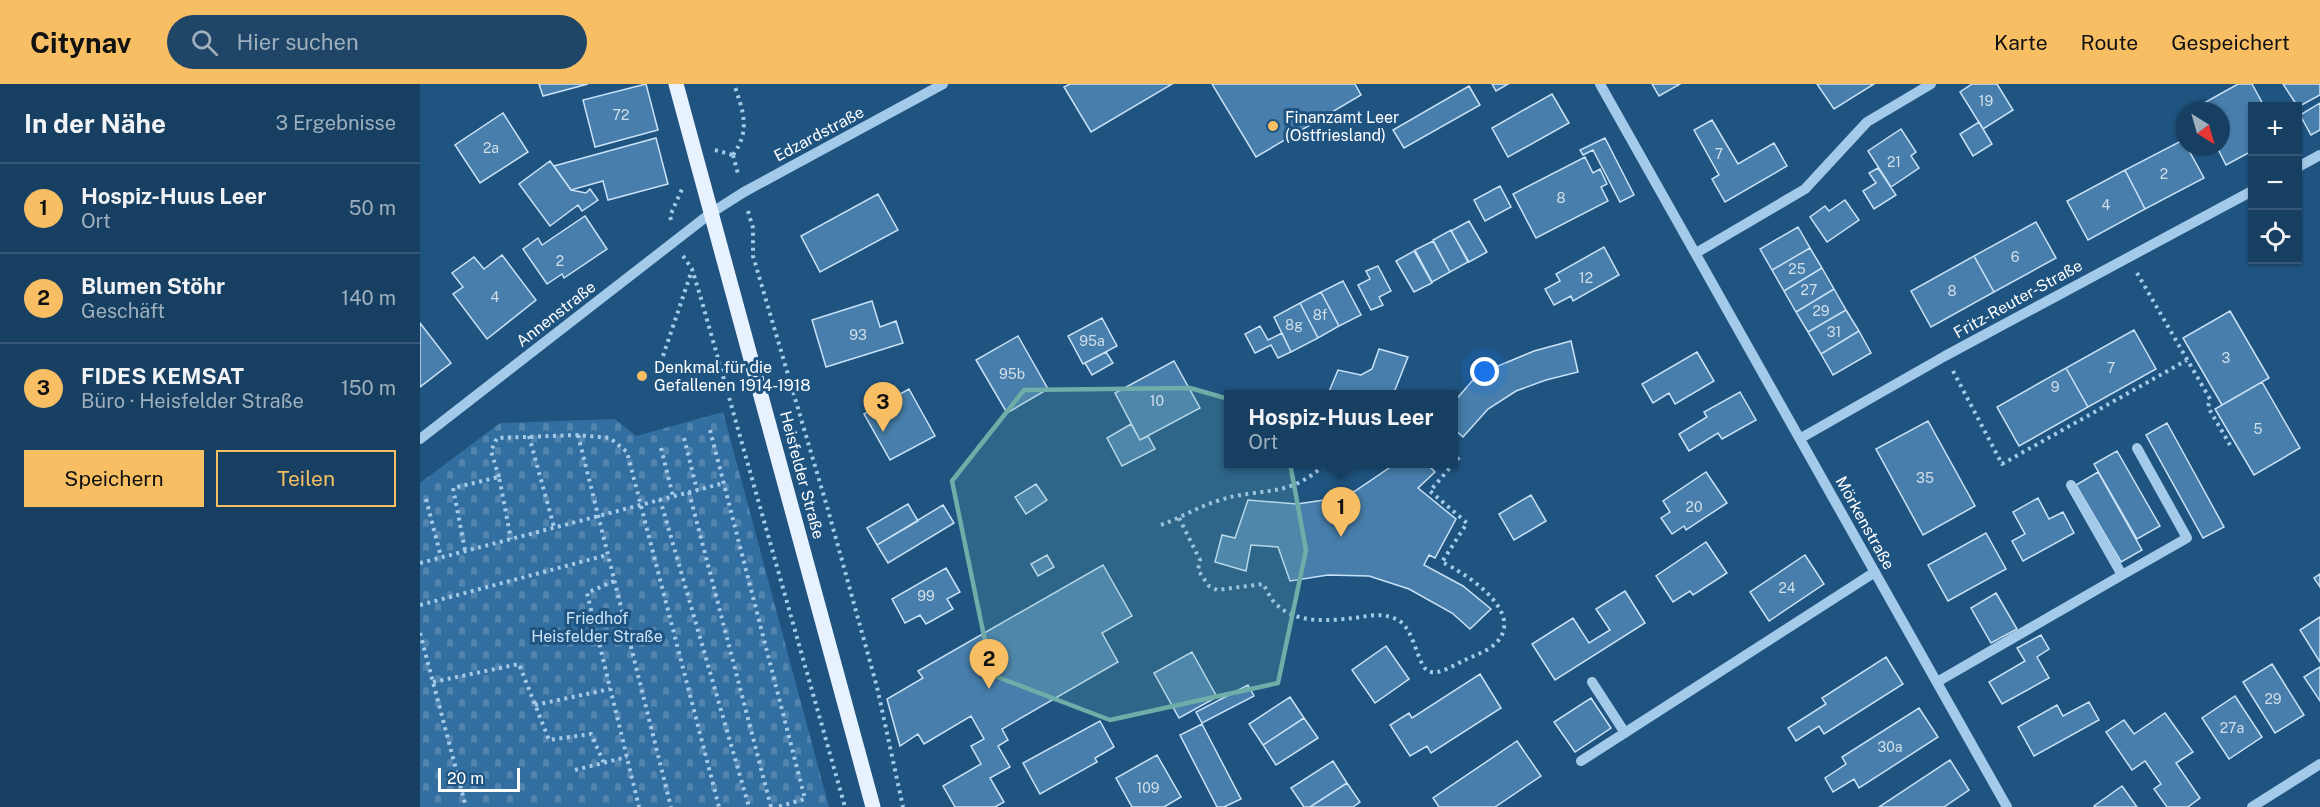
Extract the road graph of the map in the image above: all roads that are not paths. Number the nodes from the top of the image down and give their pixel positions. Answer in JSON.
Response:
{"nodes":[{"id":1,"x":676,"y":84,"type":"edge"},
{"id":2,"x":943,"y":84,"type":"edge"},
{"id":3,"x":1600,"y":84,"type":"edge"},
{"id":4,"x":1931,"y":84,"type":"edge"},
{"id":5,"x":2320,"y":155,"type":"edge"},
{"id":6,"x":2302,"y":165,"type":"edge"},
{"id":7,"x":2248,"y":194,"type":"edge"},
{"id":8,"x":711,"y":213,"type":"junction"},
{"id":9,"x":1696,"y":253,"type":"junction"},
{"id":10,"x":420,"y":438,"type":"edge"},
{"id":11,"x":1801,"y":438,"type":"junction"},
{"id":12,"x":2137,"y":448,"type":"dead end"},
{"id":13,"x":2071,"y":485,"type":"dead end"},
{"id":14,"x":1875,"y":572,"type":"junction"},
{"id":15,"x":2121,"y":575,"type":"junction"},
{"id":16,"x":1592,"y":682,"type":"dead end"},
{"id":17,"x":1937,"y":682,"type":"junction"},
{"id":18,"x":1625,"y":733,"type":"junction"},
{"id":19,"x":1581,"y":761,"type":"dead end"},
{"id":20,"x":2320,"y":764,"type":"edge"},
{"id":21,"x":873,"y":807,"type":"edge"},
{"id":22,"x":2007,"y":807,"type":"edge"},
{"id":23,"x":2253,"y":807,"type":"edge"}],
"edges":[{"from":1,"to":8,"type":"main road","name":"Heisfelder Straße"},
{"from":2,"to":8,"type":"street","name":"Edzardstraße"},
{"from":3,"to":9,"type":"street","name":"Mörkenstraße"},
{"from":4,"to":9,"type":"street"},
{"from":5,"to":6,"type":"street"},
{"from":7,"to":11,"type":"street","name":"Fritz-Reuter-Straße"},
{"from":8,"to":10,"type":"street","name":"Annenstraße"},
{"from":8,"to":21,"type":"main road","name":"Heisfelder Straße"},
{"from":9,"to":11,"type":"street","name":"Mörkenstraße"},
{"from":11,"to":14,"type":"street","name":"Mörkenstraße"},
{"from":12,"to":15,"type":"street"},
{"from":13,"to":15,"type":"street"},
{"from":14,"to":17,"type":"street","name":"Mörkenstraße"},
{"from":14,"to":18,"type":"street"},
{"from":15,"to":17,"type":"street"},
{"from":16,"to":18,"type":"street"},
{"from":17,"to":22,"type":"street","name":"Mörkenstraße"},
{"from":18,"to":19,"type":"street"},
{"from":20,"to":23,"type":"street"}]}
